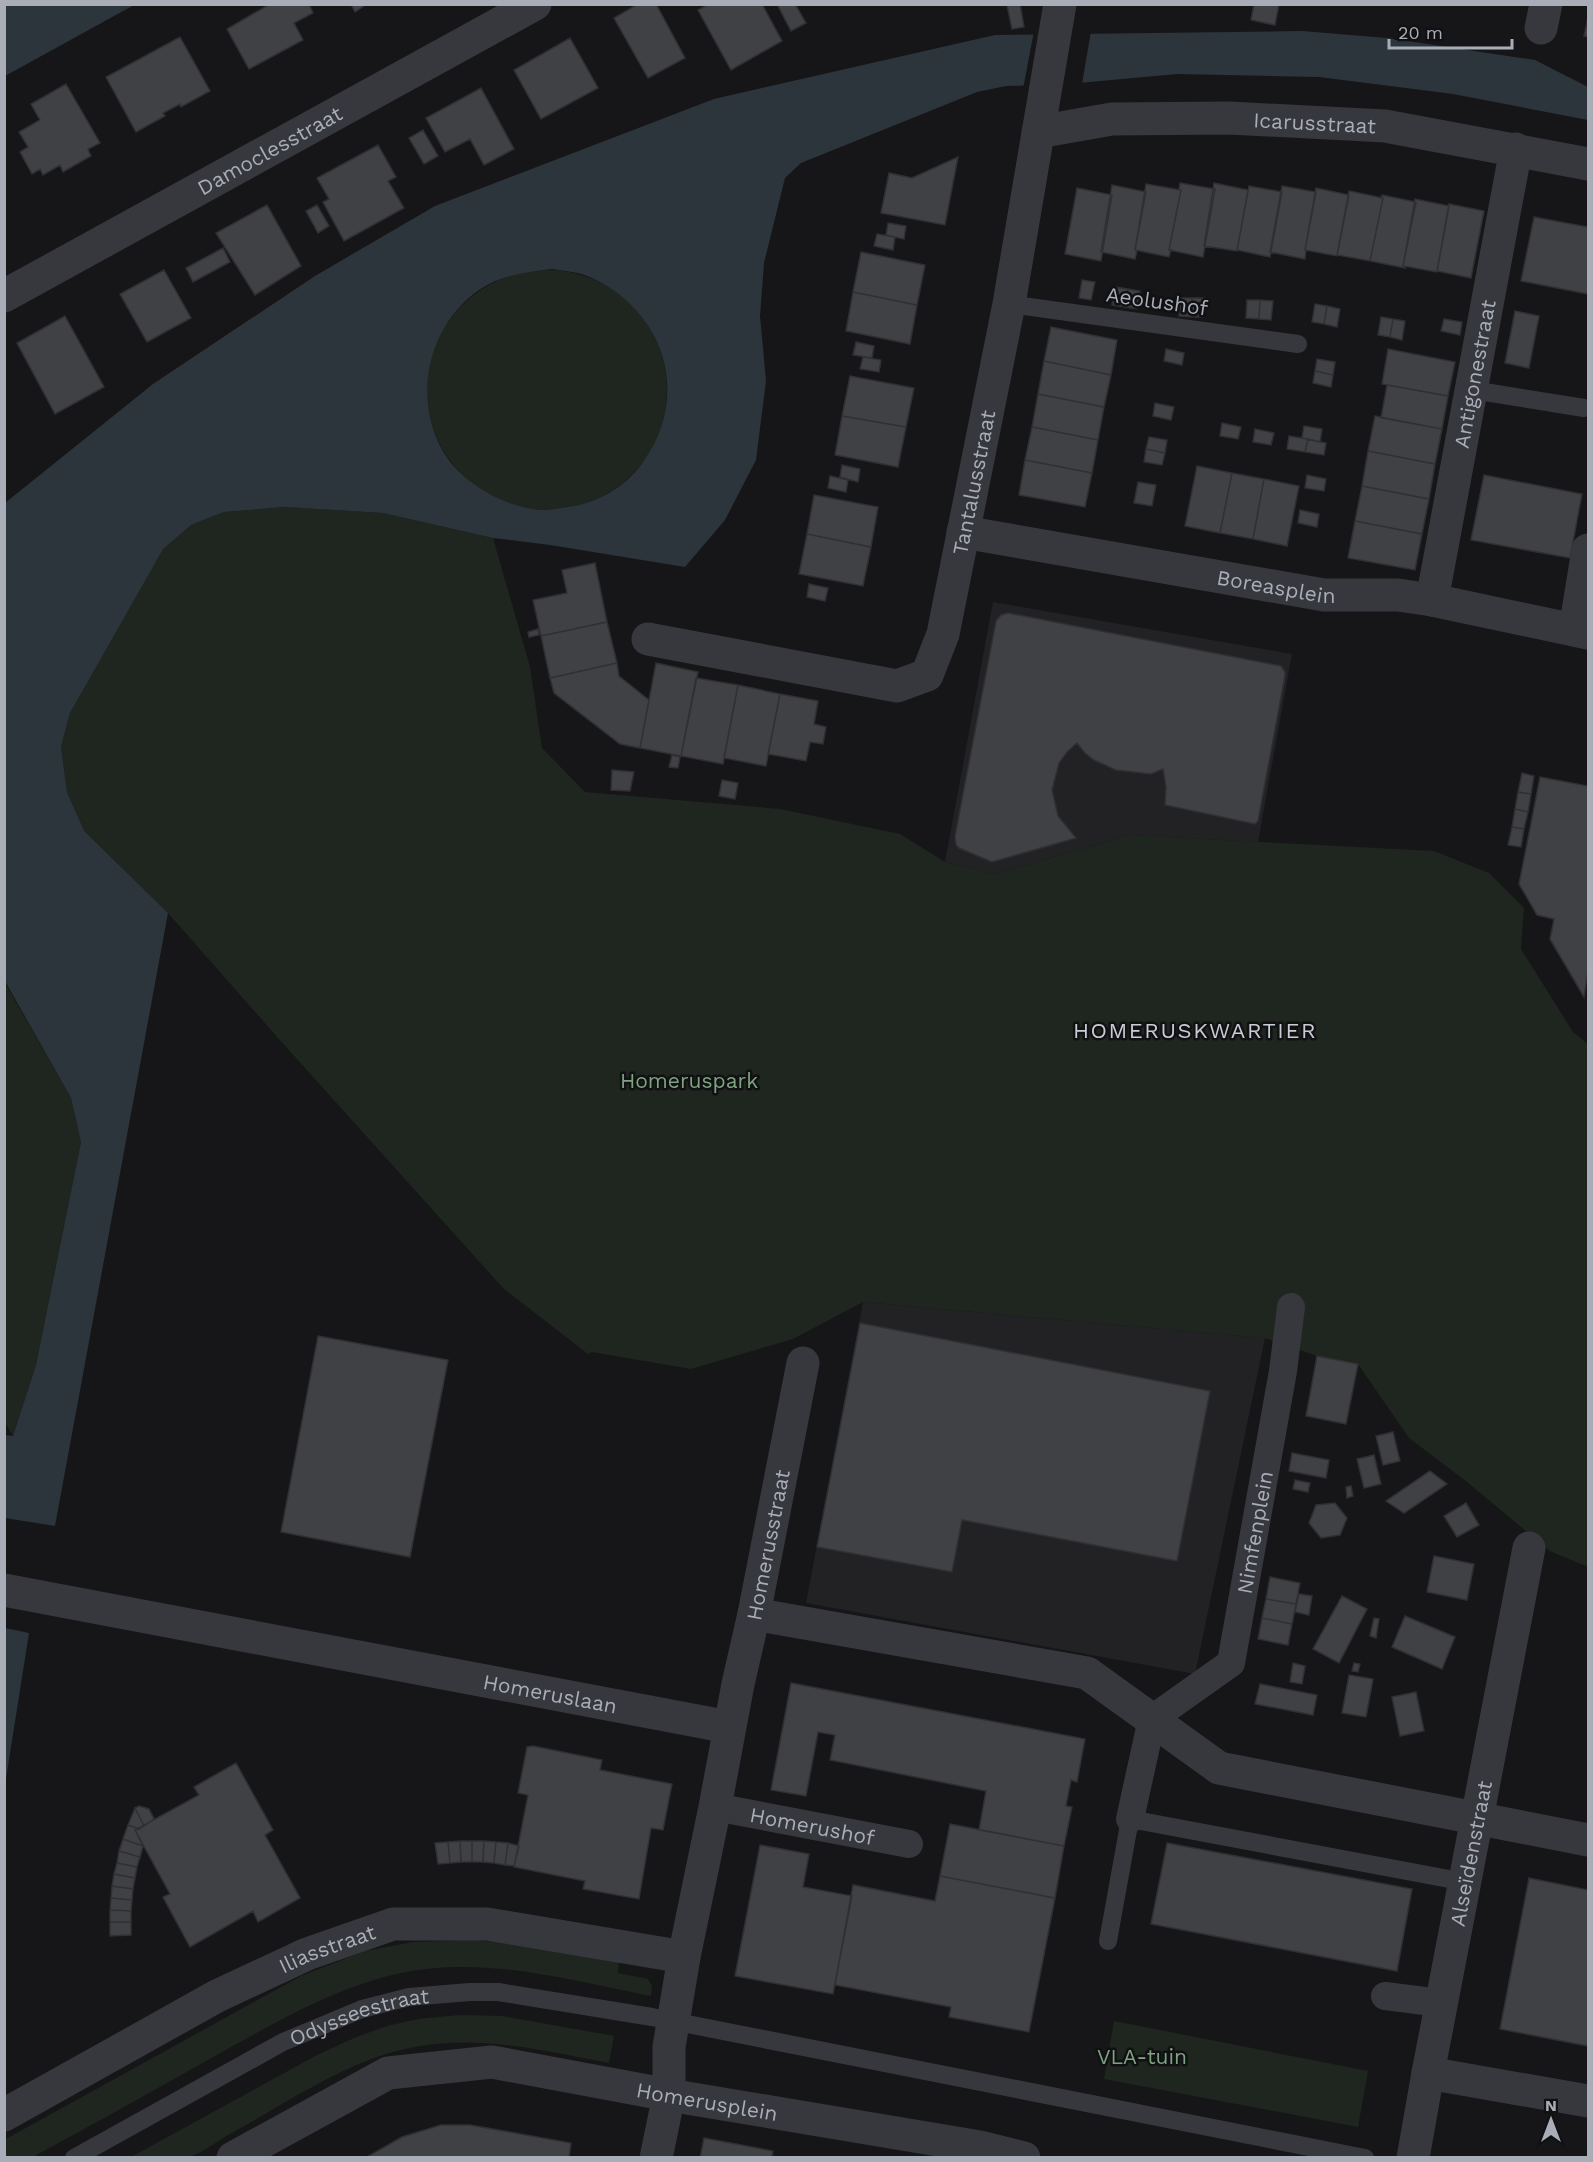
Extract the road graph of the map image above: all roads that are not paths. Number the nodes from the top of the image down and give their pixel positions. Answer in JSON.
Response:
{"nodes":[{"id":1,"x":535,"y":4,"type":"edge"},
{"id":2,"x":1060,"y":4,"type":"edge"},
{"id":3,"x":1038,"y":132,"type":"junction"},
{"id":4,"x":1516,"y":150,"type":"junction"},
{"id":5,"x":1588,"y":164,"type":"edge"},
{"id":6,"x":4,"y":296,"type":"edge"},
{"id":7,"x":1009,"y":304,"type":"junction"},
{"id":8,"x":1298,"y":344,"type":"dead end"},
{"id":9,"x":1472,"y":390,"type":"junction"},
{"id":10,"x":1584,"y":408,"type":"dead end"},
{"id":11,"x":963,"y":532,"type":"junction"},
{"id":12,"x":1588,"y":550,"type":"edge"},
{"id":13,"x":1432,"y":600,"type":"junction"},
{"id":14,"x":1582,"y":632,"type":"edge"},
{"id":15,"x":648,"y":639,"type":"dead end"},
{"id":16,"x":1291,"y":1307,"type":"dead end"},
{"id":17,"x":803,"y":1362,"type":"dead end"},
{"id":18,"x":1529,"y":1548,"type":"dead end"},
{"id":19,"x":4,"y":1590,"type":"edge"},
{"id":20,"x":754,"y":1614,"type":"junction"},
{"id":21,"x":1152,"y":1719,"type":"junction"},
{"id":22,"x":729,"y":1727,"type":"junction"},
{"id":23,"x":715,"y":1807,"type":"junction"},
{"id":24,"x":1477,"y":1818,"type":"junction"},
{"id":25,"x":1130,"y":1819,"type":"junction"},
{"id":26,"x":1588,"y":1840,"type":"edge"},
{"id":27,"x":909,"y":1844,"type":"dead end"},
{"id":28,"x":1465,"y":1882,"type":"junction"},
{"id":29,"x":1108,"y":1941,"type":"dead end"},
{"id":30,"x":684,"y":1957,"type":"junction"},
{"id":31,"x":1385,"y":1996,"type":"dead end"},
{"id":32,"x":1441,"y":2003,"type":"junction"},
{"id":33,"x":673,"y":2021,"type":"junction"},
{"id":34,"x":1428,"y":2073,"type":"junction"},
{"id":35,"x":669,"y":2095,"type":"junction"},
{"id":36,"x":1588,"y":2101,"type":"edge"},
{"id":37,"x":4,"y":2115,"type":"edge"},
{"id":38,"x":74,"y":2157,"type":"edge"},
{"id":39,"x":233,"y":2157,"type":"edge"},
{"id":40,"x":656,"y":2157,"type":"edge"},
{"id":41,"x":1024,"y":2157,"type":"edge"},
{"id":42,"x":1365,"y":2157,"type":"edge"},
{"id":43,"x":1413,"y":2157,"type":"edge"}],
"edges":[{"from":1,"to":6,"type":"street","name":"Damoclesstraat"},
{"from":2,"to":3,"type":"street","name":"Tantalusstraat"},
{"from":3,"to":4,"type":"street","name":"Icarusstraat"},
{"from":3,"to":7,"type":"street","name":"Tantalusstraat"},
{"from":4,"to":5,"type":"street","name":"Icarusstraat"},
{"from":4,"to":9,"type":"street","name":"Antigonestraat"},
{"from":7,"to":8,"type":"lane","name":"Aeolushof"},
{"from":7,"to":11,"type":"street","name":"Tantalusstraat"},
{"from":9,"to":10,"type":"lane"},
{"from":9,"to":13,"type":"street","name":"Antigonestraat"},
{"from":11,"to":13,"type":"street","name":"Boreasplein"},
{"from":11,"to":15,"type":"street","name":"Tantalusstraat"},
{"from":12,"to":14,"type":"street"},
{"from":13,"to":14,"type":"street","name":"Boreasplein"},
{"from":16,"to":21,"type":"street","name":"Nimfenplein"},
{"from":17,"to":20,"type":"street","name":"Homerusstraat"},
{"from":18,"to":24,"type":"street","name":"Alseïdenstraat"},
{"from":19,"to":22,"type":"street","name":"Homeruslaan"},
{"from":20,"to":21,"type":"street"},
{"from":20,"to":22,"type":"street","name":"Homerusstraat"},
{"from":21,"to":24,"type":"street"},
{"from":21,"to":25,"type":"street"},
{"from":22,"to":23,"type":"street"},
{"from":23,"to":27,"type":"street","name":"Homerushof"},
{"from":23,"to":30,"type":"street"},
{"from":24,"to":26,"type":"street"},
{"from":24,"to":28,"type":"street","name":"Alseïdenstraat"},
{"from":25,"to":28,"type":"lane"},
{"from":25,"to":29,"type":"lane"},
{"from":28,"to":32,"type":"street","name":"Alseïdenstraat"},
{"from":30,"to":33,"type":"street"},
{"from":30,"to":37,"type":"street","name":"Iliasstraat"},
{"from":31,"to":32,"type":"street"},
{"from":32,"to":34,"type":"street","name":"Alseïdenstraat"},
{"from":33,"to":35,"type":"street"},
{"from":33,"to":38,"type":"lane","name":"Odysseestraat"},
{"from":33,"to":42,"type":"lane","name":"Odysseestraat"},
{"from":34,"to":36,"type":"street"},
{"from":34,"to":43,"type":"street","name":"Alseïdenstraat"},
{"from":35,"to":39,"type":"street","name":"Homerusplein"},
{"from":35,"to":40,"type":"street"},
{"from":35,"to":41,"type":"street","name":"Homerusplein"}]}
